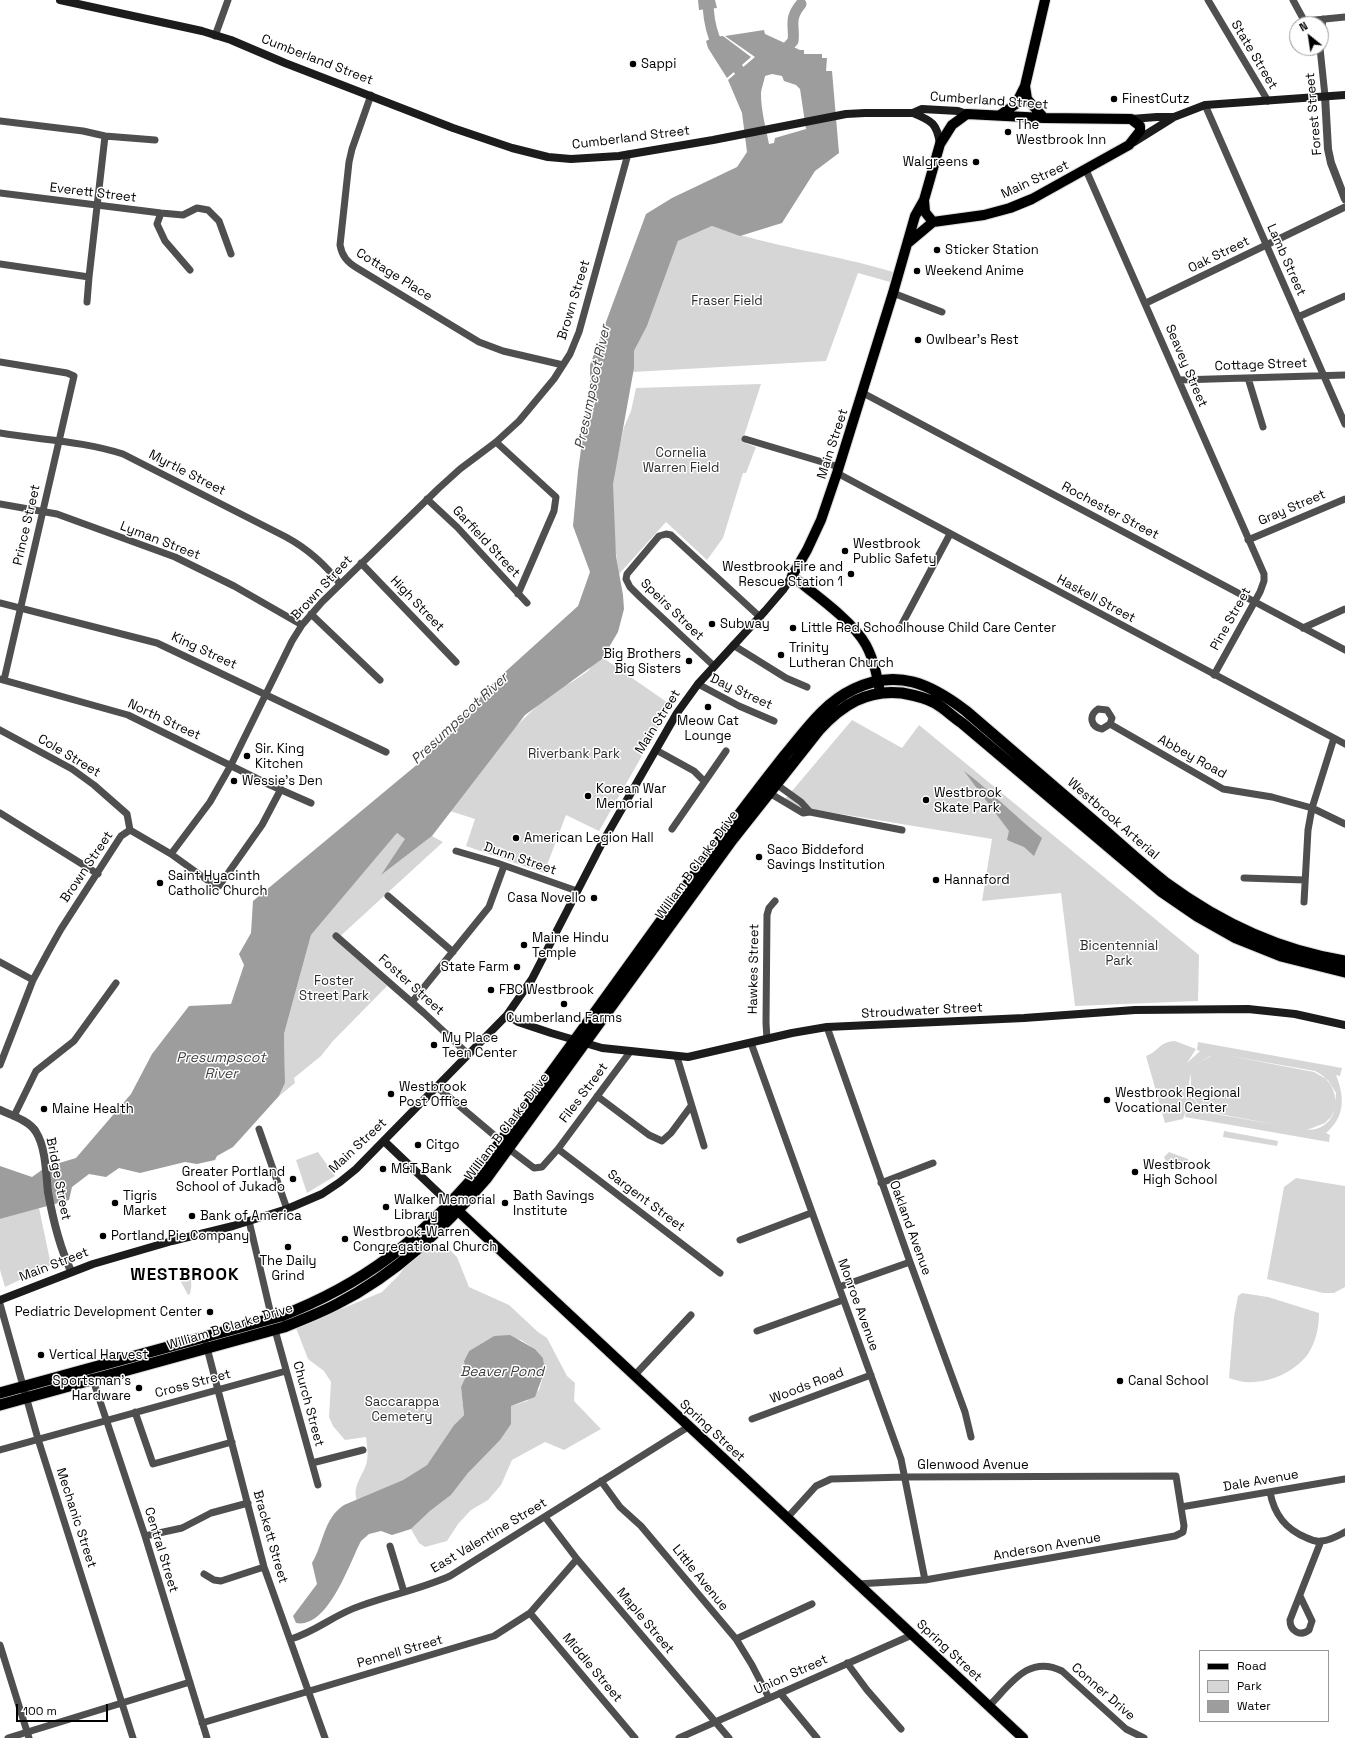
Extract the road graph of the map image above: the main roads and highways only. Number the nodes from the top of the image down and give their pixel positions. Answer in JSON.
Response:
{"nodes":[{"id":1,"x":60,"y":0,"type":"edge"},
{"id":2,"x":1045,"y":0,"type":"edge"},
{"id":3,"x":1024,"y":86,"type":"junction"},
{"id":4,"x":1345,"y":95,"type":"edge"},
{"id":5,"x":913,"y":113,"type":"junction"},
{"id":6,"x":967,"y":114,"type":"junction"},
{"id":7,"x":1000,"y":115,"type":"junction"},
{"id":8,"x":1174,"y":117,"type":"junction"},
{"id":9,"x":1044,"y":118,"type":"junction"},
{"id":10,"x":1131,"y":119,"type":"junction"},
{"id":11,"x":940,"y":144,"type":"junction"},
{"id":12,"x":1129,"y":145,"type":"junction"},
{"id":13,"x":924,"y":200,"type":"junction"},
{"id":14,"x":933,"y":222,"type":"junction"},
{"id":15,"x":908,"y":243,"type":"junction"},
{"id":16,"x":792,"y":576,"type":"junction"},
{"id":17,"x":878,"y":681,"type":"junction"},
{"id":18,"x":880,"y":692,"type":"junction"},
{"id":19,"x":768,"y":788,"type":"junction"},
{"id":20,"x":1345,"y":961,"type":"edge"},
{"id":21,"x":1345,"y":972,"type":"edge"},
{"id":22,"x":507,"y":1015,"type":"junction"},
{"id":23,"x":1345,"y":1025,"type":"edge"},
{"id":24,"x":574,"y":1040,"type":"junction"},
{"id":25,"x":586,"y":1044,"type":"junction"},
{"id":26,"x":384,"y":1141,"type":"junction"},
{"id":27,"x":505,"y":1145,"type":"junction"},
{"id":28,"x":454,"y":1207,"type":"junction"},
{"id":29,"x":0,"y":1300,"type":"edge"},
{"id":30,"x":206,"y":1344,"type":"junction"},
{"id":31,"x":25,"y":1392,"type":"junction"},
{"id":32,"x":0,"y":1393,"type":"edge"},
{"id":33,"x":0,"y":1405,"type":"edge"},
{"id":34,"x":1023,"y":1738,"type":"edge"}],
"edges":[{"from":1,"to":5,"type":"main road","name":"Cumberland Street"},
{"from":2,"to":3,"type":"main road"},
{"from":3,"to":7,"type":"main road"},
{"from":3,"to":9,"type":"main road"},
{"from":4,"to":8,"type":"main road","name":"Main Street"},
{"from":5,"to":6,"type":"main road","name":"Cumberland Street"},
{"from":5,"to":11,"type":"main road"},
{"from":6,"to":7,"type":"main road","name":"Cumberland Street"},
{"from":6,"to":11,"type":"main road","name":"Main Street"},
{"from":7,"to":9,"type":"main road","name":"Cumberland Street"},
{"from":8,"to":10,"type":"main road","name":"Cumberland Street"},
{"from":8,"to":12,"type":"main road","name":"Main Street"},
{"from":9,"to":10,"type":"main road","name":"Cumberland Street"},
{"from":10,"to":12,"type":"main road"},
{"from":11,"to":13,"type":"main road","name":"Main Street"},
{"from":12,"to":14,"type":"main road","name":"Main Street"},
{"from":13,"to":14,"type":"main road"},
{"from":13,"to":15,"type":"main road","name":"Main Street"},
{"from":14,"to":15,"type":"main road"},
{"from":15,"to":16,"type":"main road","name":"Main Street"},
{"from":16,"to":17,"type":"main road"},
{"from":16,"to":22,"type":"main road","name":"Main Street"},
{"from":17,"to":18,"type":"main road"},
{"from":17,"to":19,"type":"highway","name":"William B Clarke Drive"},
{"from":17,"to":20,"type":"highway","name":"Westbrook Arterial"},
{"from":18,"to":19,"type":"highway","name":"William B Clarke Drive"},
{"from":18,"to":21,"type":"highway","name":"Westbrook Arterial"},
{"from":19,"to":24,"type":"highway","name":"William B Clarke Drive"},
{"from":19,"to":25,"type":"highway","name":"William B Clarke Drive"},
{"from":22,"to":24,"type":"main road","name":"Stroudwater Street"},
{"from":22,"to":26,"type":"main road","name":"Main Street"},
{"from":23,"to":25,"type":"main road","name":"Stroudwater Street"},
{"from":24,"to":25,"type":"main road","name":"Stroudwater Street"},
{"from":24,"to":27,"type":"highway","name":"William B Clarke Drive"},
{"from":25,"to":27,"type":"highway","name":"William B Clarke Drive"},
{"from":26,"to":28,"type":"main road","name":"Spring Street"},
{"from":26,"to":29,"type":"main road","name":"Main Street"},
{"from":27,"to":28,"type":"highway","name":"William B Clarke Drive"},
{"from":28,"to":30,"type":"highway","name":"William B Clarke Drive"},
{"from":28,"to":30,"type":"highway","name":"William B Clarke Drive"},
{"from":28,"to":34,"type":"main road","name":"Spring Street"},
{"from":30,"to":31,"type":"highway","name":"William B Clarke Drive"},
{"from":31,"to":32,"type":"highway","name":"William B Clarke Drive"},
{"from":31,"to":33,"type":"highway","name":"William B Clarke Drive"}]}
